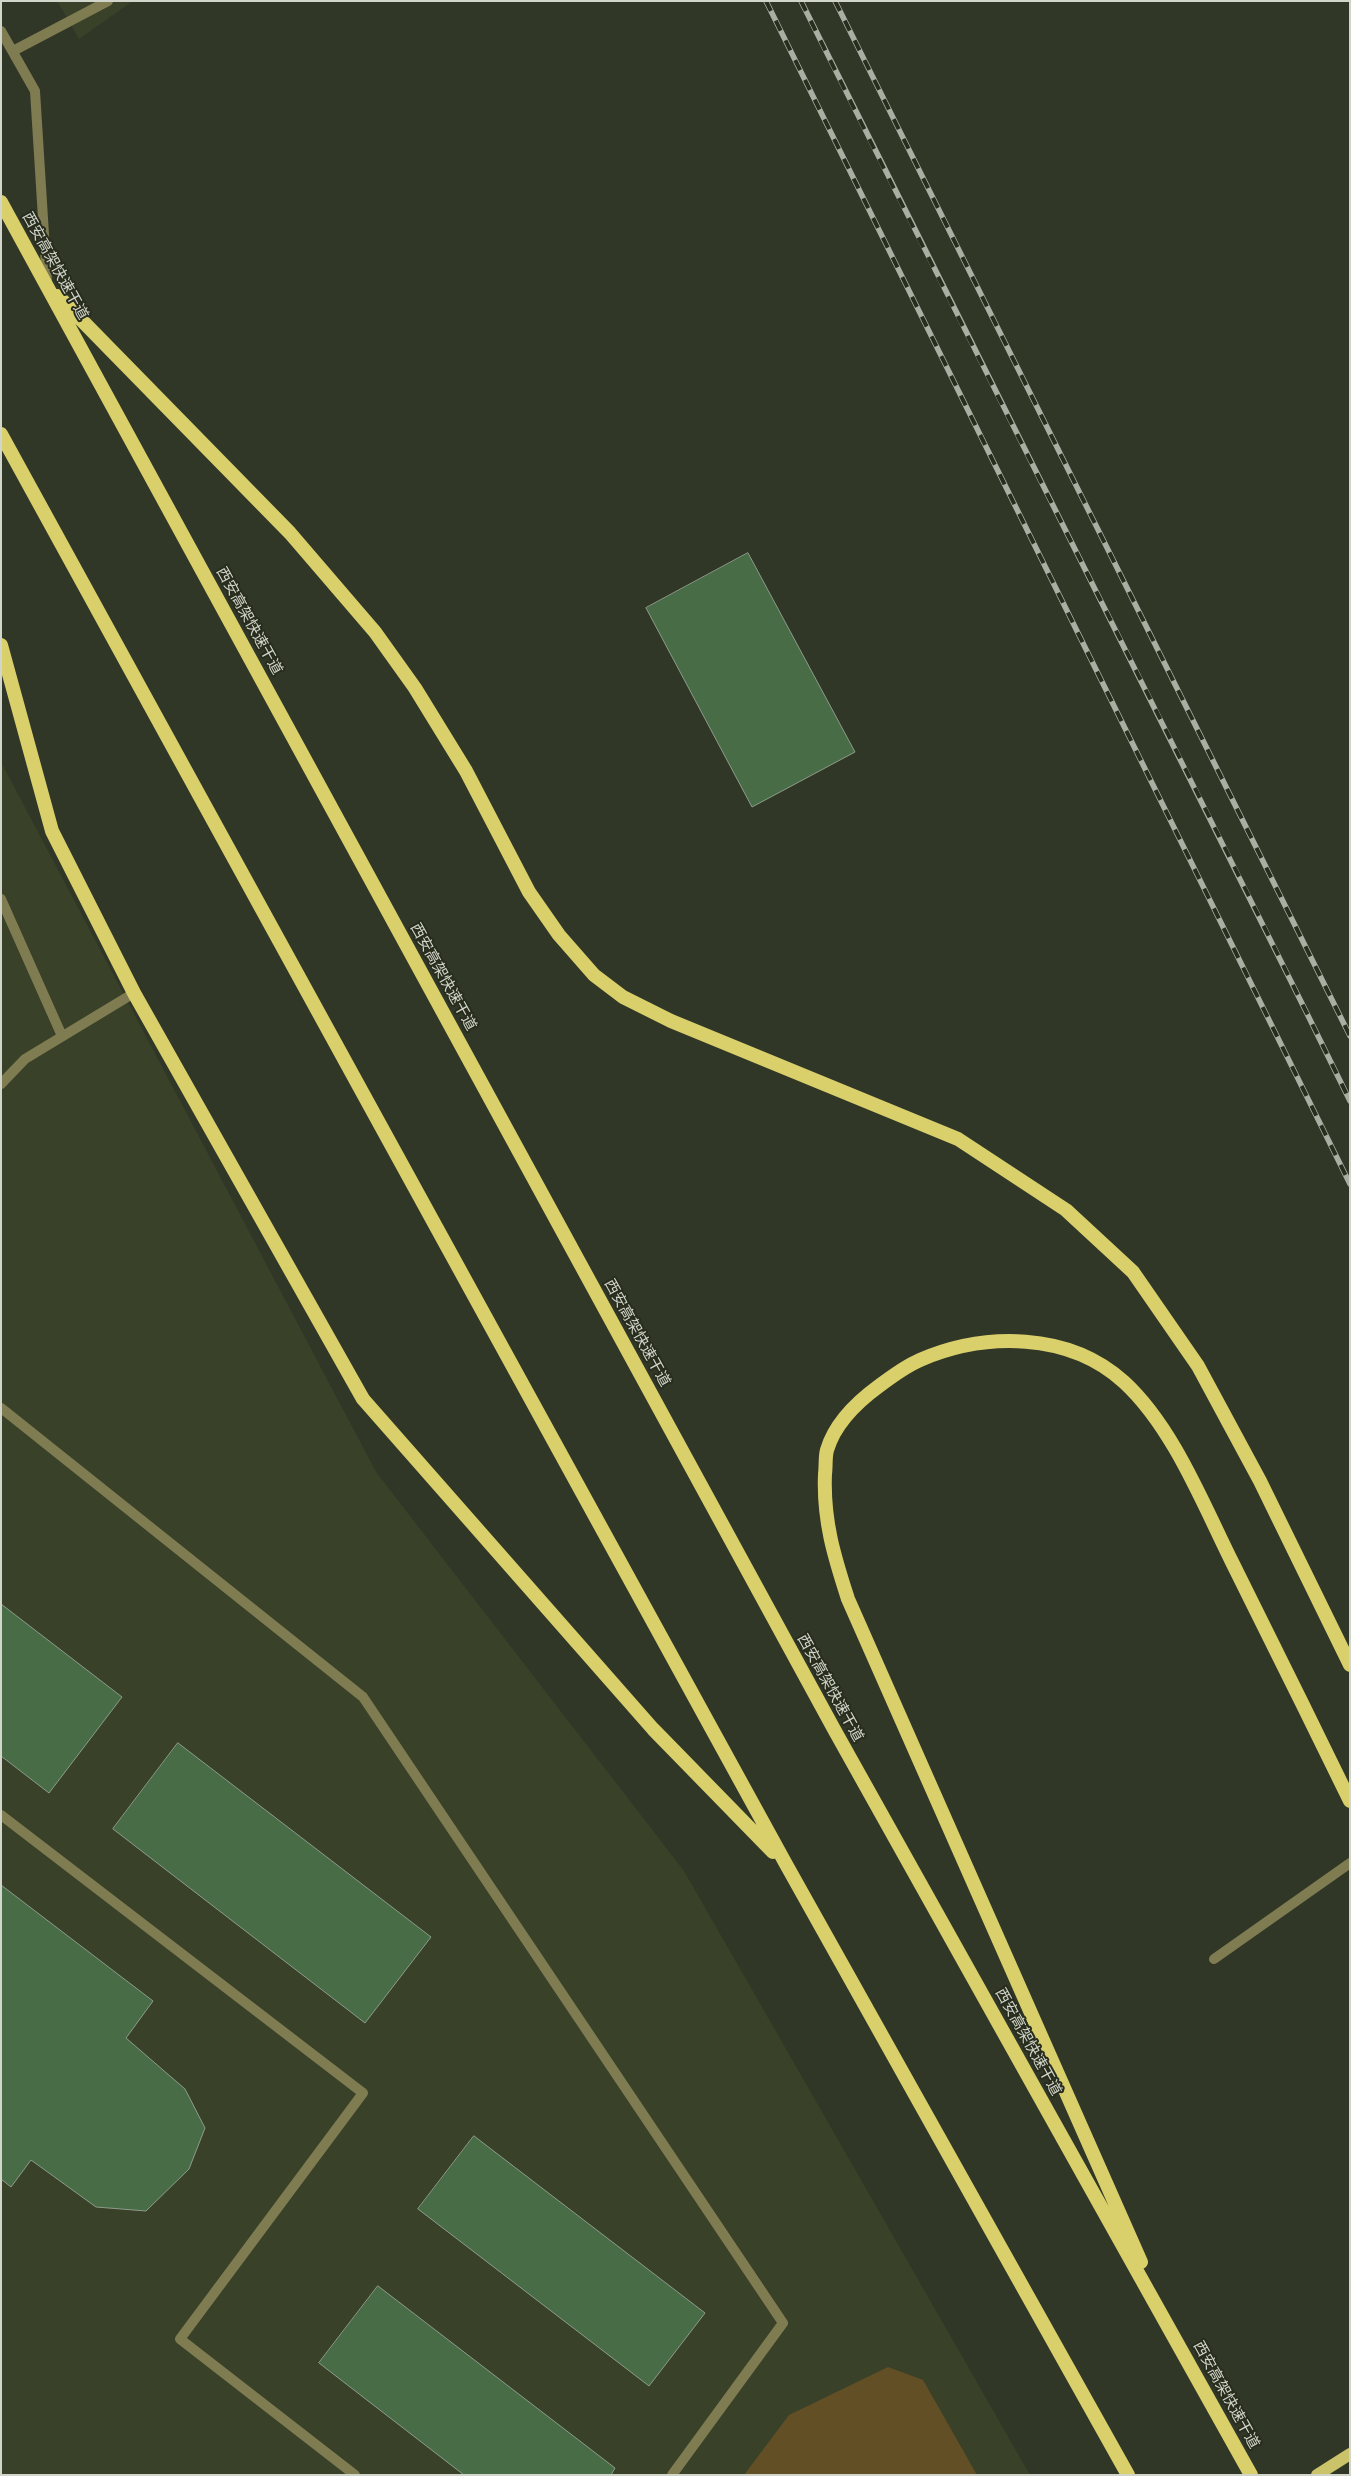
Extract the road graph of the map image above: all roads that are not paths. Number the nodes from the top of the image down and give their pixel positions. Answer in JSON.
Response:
{"nodes":[{"id":1,"x":108,"y":1,"type":"edge"},
{"id":2,"x":1,"y":31,"type":"edge"},
{"id":3,"x":13,"y":51,"type":"junction"},
{"id":4,"x":1,"y":202,"type":"edge"},
{"id":5,"x":47,"y":285,"type":"junction"},
{"id":6,"x":1,"y":434,"type":"edge"},
{"id":7,"x":1,"y":645,"type":"edge"},
{"id":8,"x":1,"y":899,"type":"edge"},
{"id":9,"x":134,"y":993,"type":"junction"},
{"id":10,"x":62,"y":1036,"type":"junction"},
{"id":11,"x":1,"y":1084,"type":"edge"},
{"id":12,"x":1,"y":1408,"type":"edge"},
{"id":13,"x":1350,"y":1665,"type":"edge"},
{"id":14,"x":1350,"y":1801,"type":"edge"},
{"id":15,"x":1,"y":1815,"type":"edge"},
{"id":16,"x":1350,"y":1863,"type":"edge"},
{"id":17,"x":787,"y":1866,"type":"junction"},
{"id":18,"x":1214,"y":1959,"type":"dead end"},
{"id":19,"x":1175,"y":2338,"type":"junction"},
{"id":20,"x":1350,"y":2454,"type":"edge"},
{"id":21,"x":355,"y":2475,"type":"edge"},
{"id":22,"x":672,"y":2475,"type":"edge"},
{"id":23,"x":1128,"y":2475,"type":"edge"},
{"id":24,"x":1252,"y":2475,"type":"edge"},
{"id":25,"x":1317,"y":2475,"type":"edge"}],
"edges":[{"from":1,"to":3,"type":"lane"},
{"from":2,"to":3,"type":"lane"},
{"from":3,"to":5,"type":"lane"},
{"from":4,"to":5,"type":"highway","name":"西安高架快速干道"},
{"from":5,"to":13,"type":"highway"},
{"from":5,"to":19,"type":"highway","name":"西安高架快速干道"},
{"from":6,"to":17,"type":"highway"},
{"from":7,"to":9,"type":"highway"},
{"from":8,"to":10,"type":"lane"},
{"from":9,"to":10,"type":"lane"},
{"from":9,"to":17,"type":"highway"},
{"from":10,"to":11,"type":"lane"},
{"from":12,"to":22,"type":"lane"},
{"from":14,"to":19,"type":"highway"},
{"from":15,"to":21,"type":"lane"},
{"from":16,"to":18,"type":"lane"},
{"from":17,"to":23,"type":"highway"},
{"from":19,"to":24,"type":"highway","name":"西安高架快速干道"},
{"from":20,"to":25,"type":"main road"}]}
